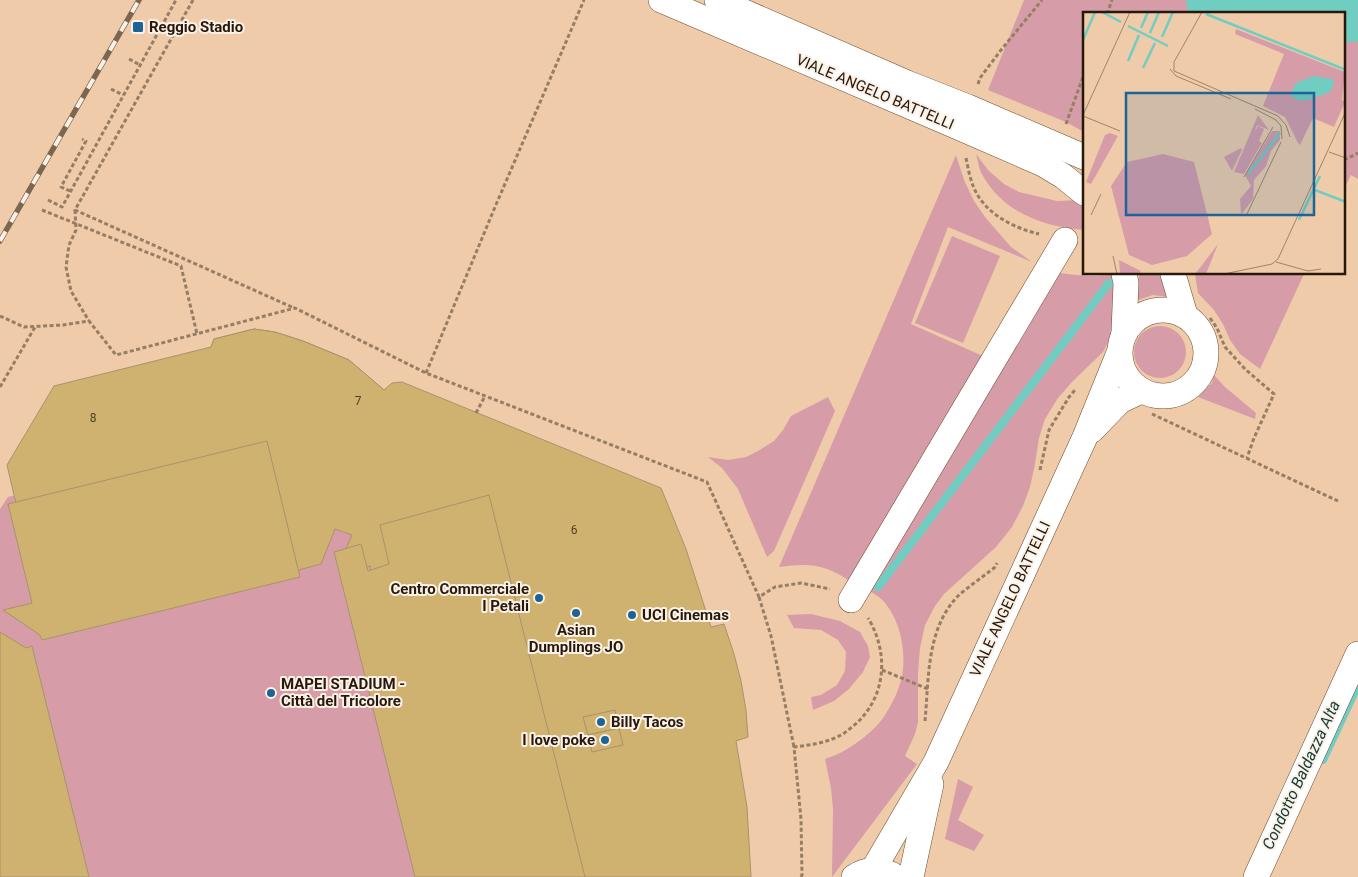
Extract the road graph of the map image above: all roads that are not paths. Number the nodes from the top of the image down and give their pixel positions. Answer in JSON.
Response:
{"nodes":[{"id":1,"x":660,"y":0,"type":"edge"},
{"id":2,"x":717,"y":0,"type":"edge"},
{"id":3,"x":1083,"y":158,"type":"edge"},
{"id":4,"x":1083,"y":192,"type":"edge"},
{"id":5,"x":1065,"y":240,"type":"dead end"},
{"id":6,"x":1124,"y":275,"type":"edge"},
{"id":7,"x":1174,"y":275,"type":"edge"},
{"id":8,"x":1196,"y":315,"type":"junction"},
{"id":9,"x":1122,"y":342,"type":"junction"},
{"id":10,"x":1145,"y":402,"type":"junction"},
{"id":11,"x":1085,"y":437,"type":"junction"},
{"id":12,"x":851,"y":600,"type":"road end"},
{"id":13,"x":1358,"y":654,"type":"edge"},
{"id":14,"x":936,"y":762,"type":"junction"},
{"id":15,"x":863,"y":873,"type":"edge"},
{"id":16,"x":896,"y":877,"type":"edge"},
{"id":17,"x":910,"y":877,"type":"edge"},
{"id":18,"x":1256,"y":877,"type":"edge"}],
"edges":[{"from":1,"to":4,"type":"street","name":"VIALE ANGELO BATTELLI"},
{"from":2,"to":3,"type":"street","name":"VIALE ANGELO BATTELLI"},
{"from":5,"to":12,"type":"street"},
{"from":6,"to":9,"type":"street","name":"VIALE ANGELO BATTELLI"},
{"from":7,"to":8,"type":"street"},
{"from":8,"to":9,"type":"street","name":"VIALE ANGELO BATTELLI"},
{"from":8,"to":10,"type":"street"},
{"from":9,"to":10,"type":"street","name":"VIALE ANGELO BATTELLI"},
{"from":9,"to":11,"type":"street","name":"VIALE ANGELO BATTELLI"},
{"from":10,"to":11,"type":"street","name":"VIALE ANGELO BATTELLI"},
{"from":11,"to":14,"type":"street","name":"VIALE ANGELO BATTELLI"},
{"from":13,"to":18,"type":"street"},
{"from":14,"to":15,"type":"street","name":"VIALE ANGELO BATTELLI"},
{"from":14,"to":17,"type":"street","name":"VIALE ANGELO BATTELLI"},
{"from":15,"to":16,"type":"street","name":"VIALE ANGELO BATTELLI"}]}
